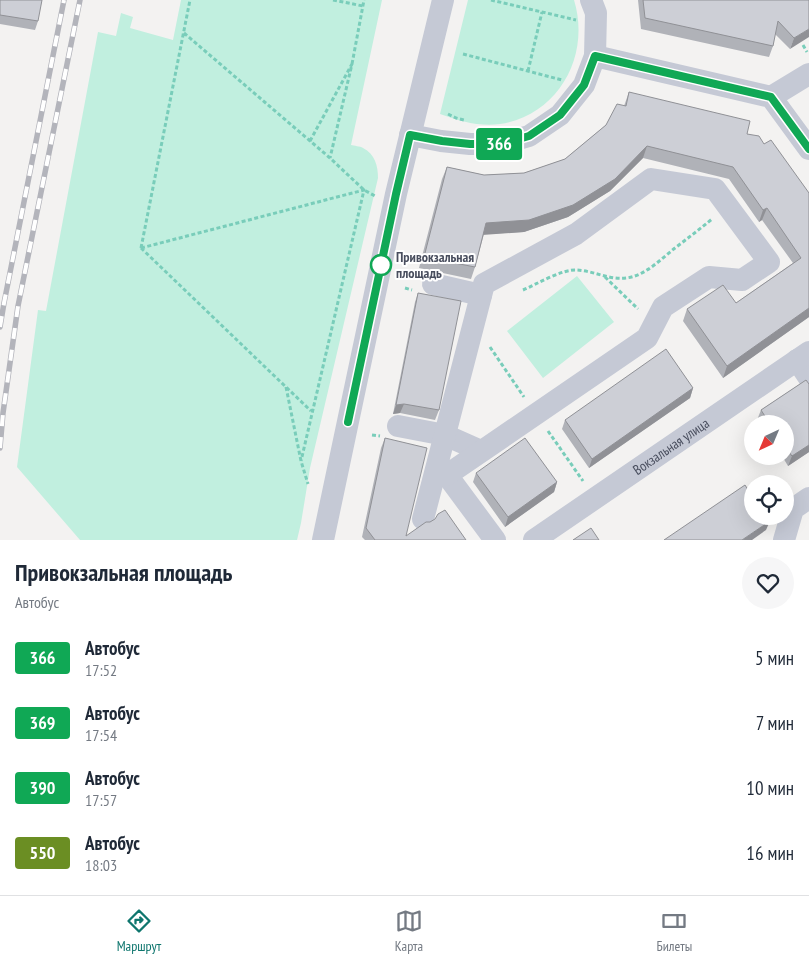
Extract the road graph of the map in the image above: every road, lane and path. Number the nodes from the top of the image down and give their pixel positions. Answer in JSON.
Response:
{"nodes":[{"id":1,"x":190,"y":0,"type":"edge"},
{"id":2,"x":333,"y":0,"type":"edge"},
{"id":3,"x":363,"y":0,"type":"edge"},
{"id":4,"x":442,"y":0,"type":"edge"},
{"id":5,"x":491,"y":0,"type":"edge"},
{"id":6,"x":363,"y":6,"type":"junction"},
{"id":7,"x":584,"y":7,"type":"edge"},
{"id":8,"x":542,"y":12,"type":"junction"},
{"id":9,"x":576,"y":20,"type":"junction"},
{"id":10,"x":577,"y":26,"type":"dead end"},
{"id":11,"x":184,"y":33,"type":"junction"},
{"id":12,"x":802,"y":45,"type":"edge"},
{"id":13,"x":463,"y":54,"type":"dead end"},
{"id":14,"x":595,"y":56,"type":"junction"},
{"id":15,"x":808,"y":63,"type":"edge"},
{"id":16,"x":352,"y":64,"type":"junction"},
{"id":17,"x":528,"y":71,"type":"junction"},
{"id":18,"x":567,"y":73,"type":"dead end"},
{"id":19,"x":771,"y":97,"type":"junction"},
{"id":20,"x":448,"y":114,"type":"dead end"},
{"id":21,"x":466,"y":120,"type":"dead end"},
{"id":22,"x":410,"y":135,"type":"junction"},
{"id":23,"x":310,"y":141,"type":"junction"},
{"id":24,"x":809,"y":149,"type":"edge"},
{"id":25,"x":330,"y":158,"type":"junction"},
{"id":26,"x":364,"y":190,"type":"junction"},
{"id":27,"x":376,"y":196,"type":"dead end"},
{"id":28,"x":733,"y":199,"type":"junction"},
{"id":29,"x":141,"y":248,"type":"junction"},
{"id":30,"x":604,"y":277,"type":"junction"},
{"id":31,"x":433,"y":284,"type":"dead end"},
{"id":32,"x":521,"y":290,"type":"dead end"},
{"id":33,"x":481,"y":295,"type":"junction"},
{"id":34,"x":656,"y":323,"type":"junction"},
{"id":35,"x":805,"y":364,"type":"edge"},
{"id":36,"x":286,"y":387,"type":"junction"},
{"id":37,"x":311,"y":411,"type":"junction"},
{"id":38,"x":398,"y":426,"type":"dead end"},
{"id":39,"x":445,"y":435,"type":"junction"},
{"id":40,"x":481,"y":451,"type":"junction"},
{"id":41,"x":300,"y":461,"type":"junction"},
{"id":42,"x":442,"y":469,"type":"junction"},
{"id":43,"x":308,"y":484,"type":"dead end"},
{"id":44,"x":809,"y":498,"type":"edge"},
{"id":45,"x":423,"y":519,"type":"dead end"},
{"id":46,"x":325,"y":538,"type":"edge"},
{"id":47,"x":495,"y":540,"type":"edge"},
{"id":48,"x":534,"y":540,"type":"edge"},
{"id":49,"x":784,"y":540,"type":"edge"}],
"edges":[{"from":1,"to":11,"type":"path"},
{"from":2,"to":6,"type":"path"},
{"from":3,"to":6,"type":"path"},
{"from":4,"to":22,"type":"street"},
{"from":5,"to":8,"type":"path"},
{"from":6,"to":16,"type":"path"},
{"from":7,"to":9,"type":"path"},
{"from":7,"to":14,"type":"street"},
{"from":8,"to":9,"type":"path"},
{"from":8,"to":17,"type":"path"},
{"from":9,"to":10,"type":"path"},
{"from":11,"to":23,"type":"path"},
{"from":11,"to":29,"type":"path"},
{"from":12,"to":15,"type":"path"},
{"from":13,"to":17,"type":"path"},
{"from":14,"to":19,"type":"street"},
{"from":14,"to":22,"type":"street"},
{"from":15,"to":19,"type":"street"},
{"from":16,"to":23,"type":"path"},
{"from":16,"to":25,"type":"path"},
{"from":17,"to":18,"type":"path"},
{"from":19,"to":24,"type":"street"},
{"from":20,"to":21,"type":"path"},
{"from":22,"to":46,"type":"street"},
{"from":23,"to":25,"type":"path"},
{"from":25,"to":26,"type":"path"},
{"from":26,"to":27,"type":"path"},
{"from":26,"to":29,"type":"path"},
{"from":26,"to":37,"type":"path"},
{"from":28,"to":30,"type":"path"},
{"from":28,"to":33,"type":"street"},
{"from":28,"to":34,"type":"street"},
{"from":29,"to":36,"type":"path"},
{"from":30,"to":32,"type":"path"},
{"from":30,"to":34,"type":"path"},
{"from":31,"to":33,"type":"street"},
{"from":33,"to":39,"type":"street"},
{"from":34,"to":40,"type":"street"},
{"from":35,"to":48,"type":"street","name":"Вокзальная улица"},
{"from":36,"to":37,"type":"path"},
{"from":36,"to":41,"type":"path"},
{"from":37,"to":41,"type":"path"},
{"from":38,"to":39,"type":"street"},
{"from":39,"to":40,"type":"street"},
{"from":39,"to":42,"type":"street"},
{"from":40,"to":42,"type":"street"},
{"from":41,"to":43,"type":"path"},
{"from":42,"to":45,"type":"street"},
{"from":42,"to":47,"type":"street"},
{"from":44,"to":49,"type":"street"}]}
